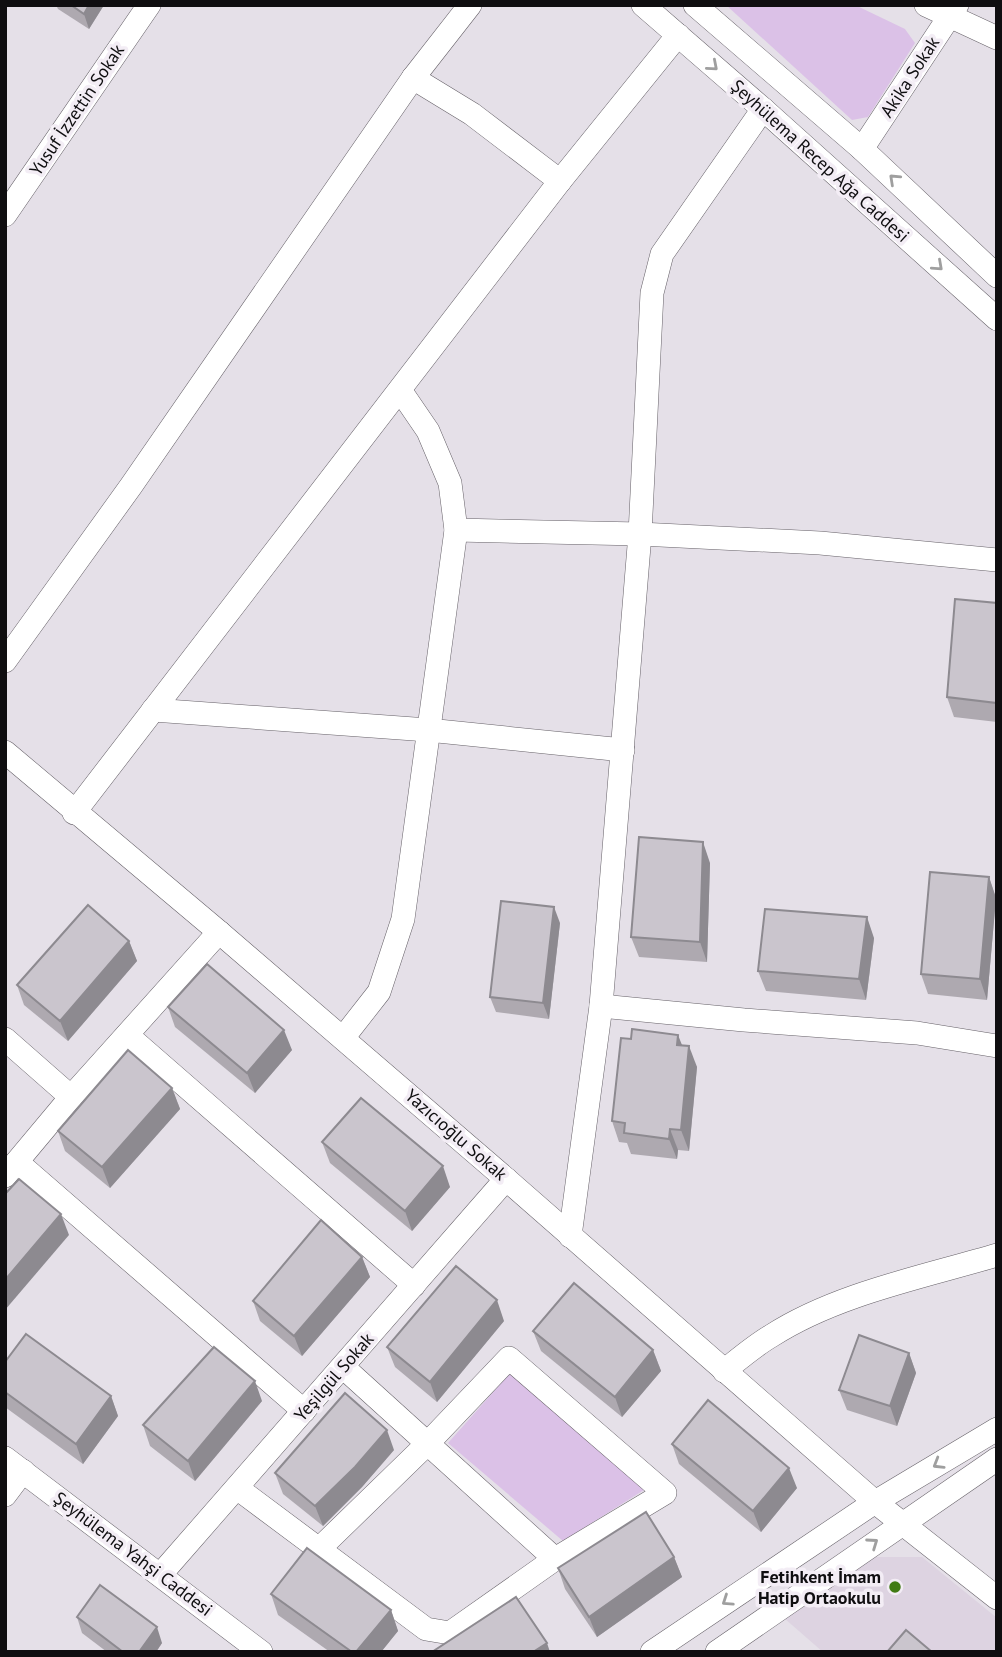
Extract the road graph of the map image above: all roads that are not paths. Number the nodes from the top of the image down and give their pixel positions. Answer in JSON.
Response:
{"nodes":[{"id":1,"x":149,"y":5,"type":"edge"},
{"id":2,"x":470,"y":5,"type":"edge"},
{"id":3,"x":643,"y":5,"type":"edge"},
{"id":4,"x":695,"y":5,"type":"edge"},
{"id":5,"x":926,"y":5,"type":"edge"},
{"id":6,"x":953,"y":11,"type":"edge"},
{"id":7,"x":678,"y":36,"type":"junction"},
{"id":8,"x":997,"y":38,"type":"edge"},
{"id":9,"x":413,"y":78,"type":"junction"},
{"id":10,"x":763,"y":109,"type":"junction"},
{"id":11,"x":862,"y":149,"type":"junction"},
{"id":12,"x":560,"y":181,"type":"junction"},
{"id":13,"x":5,"y":215,"type":"edge"},
{"id":14,"x":997,"y":276,"type":"edge"},
{"id":15,"x":997,"y":319,"type":"edge"},
{"id":16,"x":400,"y":390,"type":"junction"},
{"id":17,"x":456,"y":530,"type":"junction"},
{"id":18,"x":640,"y":534,"type":"junction"},
{"id":19,"x":997,"y":560,"type":"edge"},
{"id":20,"x":5,"y":661,"type":"edge"},
{"id":21,"x":153,"y":710,"type":"junction"},
{"id":22,"x":428,"y":730,"type":"junction"},
{"id":23,"x":623,"y":750,"type":"junction"},
{"id":24,"x":5,"y":752,"type":"edge"},
{"id":25,"x":74,"y":813,"type":"junction"},
{"id":26,"x":219,"y":932,"type":"junction"},
{"id":27,"x":601,"y":1006,"type":"junction"},
{"id":28,"x":127,"y":1035,"type":"junction"},
{"id":29,"x":343,"y":1038,"type":"junction"},
{"id":30,"x":5,"y":1039,"type":"edge"},
{"id":31,"x":997,"y":1046,"type":"edge"},
{"id":32,"x":71,"y":1097,"type":"junction"},
{"id":33,"x":11,"y":1169,"type":"edge"},
{"id":34,"x":506,"y":1179,"type":"junction"},
{"id":35,"x":570,"y":1236,"type":"junction"},
{"id":36,"x":997,"y":1255,"type":"edge"},
{"id":37,"x":414,"y":1285,"type":"junction"},
{"id":38,"x":342,"y":1367,"type":"junction"},
{"id":39,"x":724,"y":1371,"type":"junction"},
{"id":40,"x":304,"y":1411,"type":"junction"},
{"id":41,"x":997,"y":1429,"type":"edge"},
{"id":42,"x":427,"y":1444,"type":"junction"},
{"id":43,"x":997,"y":1460,"type":"edge"},
{"id":44,"x":14,"y":1464,"type":"edge"},
{"id":45,"x":237,"y":1488,"type":"junction"},
{"id":46,"x":5,"y":1495,"type":"edge"},
{"id":47,"x":875,"y":1502,"type":"junction"},
{"id":48,"x":902,"y":1522,"type":"junction"},
{"id":49,"x":319,"y":1549,"type":"junction"},
{"id":50,"x":555,"y":1559,"type":"junction"},
{"id":51,"x":161,"y":1574,"type":"junction"},
{"id":52,"x":997,"y":1598,"type":"edge"},
{"id":53,"x":261,"y":1652,"type":"edge"},
{"id":54,"x":652,"y":1652,"type":"edge"},
{"id":55,"x":717,"y":1652,"type":"edge"}],
"edges":[{"from":1,"to":13,"type":"street","name":"Yusuf İzzettin Sokak"},
{"from":2,"to":9,"type":"street"},
{"from":3,"to":7,"type":"street","name":"Şeyhülema Recep Ağa Caddesi"},
{"from":4,"to":11,"type":"street","name":"Şeyhülema Recep Ağa Caddesi"},
{"from":5,"to":6,"type":"street"},
{"from":6,"to":8,"type":"street"},
{"from":6,"to":11,"type":"street","name":"Akika Sokak"},
{"from":7,"to":10,"type":"street","name":"Şeyhülema Recep Ağa Caddesi","one_way":true},
{"from":7,"to":12,"type":"street"},
{"from":9,"to":12,"type":"street"},
{"from":9,"to":20,"type":"street"},
{"from":10,"to":15,"type":"street","name":"Şeyhülema Recep Ağa Caddesi","one_way":true},
{"from":10,"to":18,"type":"street"},
{"from":14,"to":11,"type":"street","name":"Şeyhülema Recep Ağa Caddesi","one_way":true},
{"from":12,"to":16,"type":"street"},
{"from":16,"to":17,"type":"street"},
{"from":16,"to":21,"type":"street"},
{"from":17,"to":18,"type":"street"},
{"from":17,"to":22,"type":"street"},
{"from":18,"to":19,"type":"street"},
{"from":18,"to":23,"type":"street"},
{"from":21,"to":22,"type":"street"},
{"from":21,"to":25,"type":"street"},
{"from":22,"to":23,"type":"street"},
{"from":22,"to":29,"type":"street"},
{"from":23,"to":27,"type":"street"},
{"from":24,"to":25,"type":"street","name":"Yazıcıoğlu Sokak"},
{"from":25,"to":26,"type":"street","name":"Yazıcıoğlu Sokak"},
{"from":26,"to":28,"type":"street"},
{"from":26,"to":29,"type":"street","name":"Yazıcıoğlu Sokak"},
{"from":27,"to":31,"type":"street"},
{"from":27,"to":35,"type":"street"},
{"from":28,"to":32,"type":"street"},
{"from":28,"to":37,"type":"street"},
{"from":29,"to":34,"type":"street","name":"Yazıcıoğlu Sokak"},
{"from":30,"to":32,"type":"street"},
{"from":32,"to":33,"type":"street"},
{"from":33,"to":40,"type":"street"},
{"from":34,"to":35,"type":"street","name":"Yazıcıoğlu Sokak"},
{"from":34,"to":37,"type":"street","name":"Yeşilgül Sokak"},
{"from":35,"to":39,"type":"street","name":"Yazıcıoğlu Sokak"},
{"from":36,"to":39,"type":"street"},
{"from":37,"to":38,"type":"street","name":"Yeşilgül Sokak"},
{"from":38,"to":40,"type":"street","name":"Yeşilgül Sokak"},
{"from":38,"to":42,"type":"street"},
{"from":39,"to":47,"type":"street","name":"Yazıcıoğlu Sokak"},
{"from":40,"to":45,"type":"street","name":"Yeşilgül Sokak"},
{"from":41,"to":47,"type":"street","one_way":true},
{"from":42,"to":49,"type":"street"},
{"from":42,"to":50,"type":"street"},
{"from":42,"to":50,"type":"street"},
{"from":43,"to":48,"type":"street"},
{"from":44,"to":46,"type":"street"},
{"from":44,"to":51,"type":"street","name":"Şeyhülema Yahşi Caddesi"},
{"from":45,"to":49,"type":"street"},
{"from":45,"to":51,"type":"street","name":"Yeşilgül Sokak"},
{"from":47,"to":48,"type":"street","name":"Yazıcıoğlu Sokak"},
{"from":47,"to":54,"type":"street","one_way":true},
{"from":48,"to":52,"type":"street","name":"Yazıcıoğlu Sokak"},
{"from":55,"to":48,"type":"street","one_way":true},
{"from":49,"to":50,"type":"street"},
{"from":51,"to":53,"type":"street","name":"Şeyhülema Yahşi Caddesi"}]}
